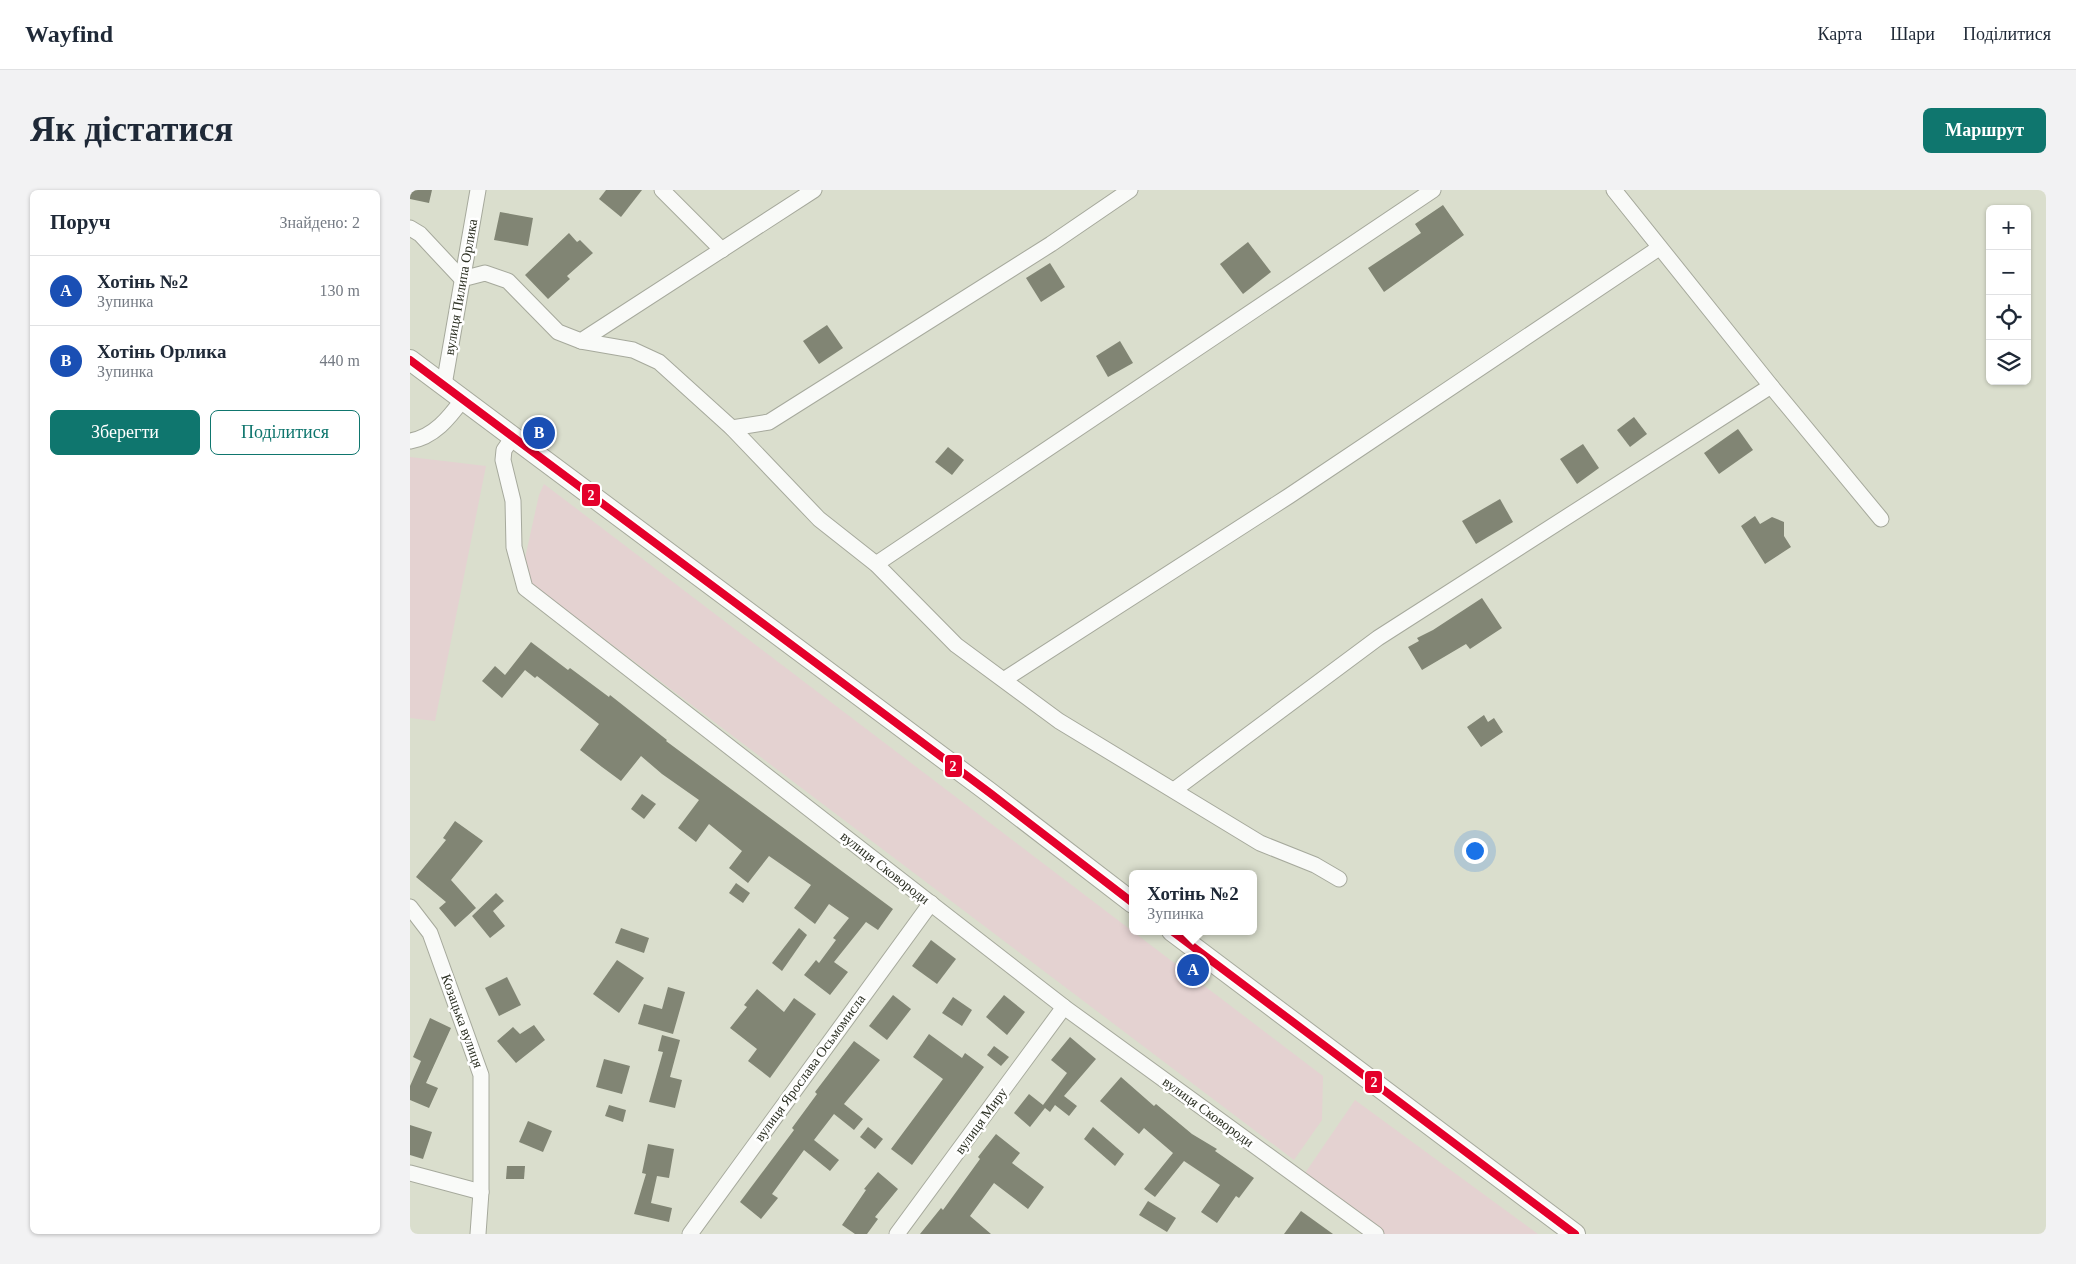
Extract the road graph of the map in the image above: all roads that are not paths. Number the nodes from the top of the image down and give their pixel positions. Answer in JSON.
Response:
{"nodes":[{"id":1,"x":478,"y":190,"type":"edge"},
{"id":2,"x":662,"y":190,"type":"edge"},
{"id":3,"x":814,"y":190,"type":"edge"},
{"id":4,"x":1130,"y":190,"type":"edge"},
{"id":5,"x":1433,"y":190,"type":"edge"},
{"id":6,"x":1614,"y":190,"type":"edge"},
{"id":7,"x":410,"y":228,"type":"edge"},
{"id":8,"x":1659,"y":248,"type":"junction"},
{"id":9,"x":722,"y":250,"type":"junction"},
{"id":10,"x":462,"y":279,"type":"junction"},
{"id":11,"x":581,"y":341,"type":"junction"},
{"id":12,"x":410,"y":360,"type":"edge"},
{"id":13,"x":444,"y":385,"type":"junction"},
{"id":14,"x":1771,"y":386,"type":"junction"},
{"id":15,"x":463,"y":399,"type":"junction"},
{"id":16,"x":732,"y":428,"type":"junction"},
{"id":17,"x":513,"y":437,"type":"junction"},
{"id":18,"x":410,"y":441,"type":"edge"},
{"id":19,"x":1881,"y":519,"type":"dead end"},
{"id":20,"x":876,"y":564,"type":"junction"},
{"id":21,"x":1005,"y":680,"type":"junction"},
{"id":22,"x":1174,"y":790,"type":"junction"},
{"id":23,"x":1339,"y":879,"type":"dead end"},
{"id":24,"x":1129,"y":900,"type":"edge"},
{"id":25,"x":931,"y":904,"type":"junction"},
{"id":26,"x":410,"y":907,"type":"edge"},
{"id":27,"x":1177,"y":935,"type":"edge"},
{"id":28,"x":1064,"y":1007,"type":"junction"},
{"id":29,"x":410,"y":1173,"type":"edge"},
{"id":30,"x":481,"y":1192,"type":"junction"},
{"id":31,"x":478,"y":1234,"type":"edge"},
{"id":32,"x":690,"y":1234,"type":"edge"},
{"id":33,"x":897,"y":1234,"type":"edge"},
{"id":34,"x":1376,"y":1234,"type":"edge"},
{"id":35,"x":1575,"y":1234,"type":"edge"}],
"edges":[{"from":1,"to":10,"type":"street","name":"вулиця Пилипа Орлика"},
{"from":2,"to":9,"type":"street"},
{"from":3,"to":9,"type":"street"},
{"from":4,"to":16,"type":"street"},
{"from":5,"to":20,"type":"street"},
{"from":6,"to":8,"type":"street"},
{"from":7,"to":10,"type":"street"},
{"from":8,"to":14,"type":"street"},
{"from":8,"to":21,"type":"street"},
{"from":9,"to":11,"type":"street"},
{"from":10,"to":11,"type":"street"},
{"from":10,"to":13,"type":"street","name":"вулиця Пилипа Орлика"},
{"from":11,"to":16,"type":"street"},
{"from":12,"to":13,"type":"main road"},
{"from":13,"to":15,"type":"main road"},
{"from":14,"to":19,"type":"street"},
{"from":14,"to":22,"type":"street"},
{"from":15,"to":17,"type":"main road"},
{"from":15,"to":18,"type":"street"},
{"from":16,"to":20,"type":"street"},
{"from":17,"to":24,"type":"main road"},
{"from":17,"to":25,"type":"street","name":"вулиця Сковороди"},
{"from":20,"to":21,"type":"street"},
{"from":21,"to":22,"type":"street"},
{"from":22,"to":23,"type":"street"},
{"from":25,"to":28,"type":"street","name":"вулиця Сковороди"},
{"from":25,"to":32,"type":"street","name":"вулиця Ярослава Осьмомисла"},
{"from":26,"to":30,"type":"street","name":"Козацька вулиця"},
{"from":27,"to":35,"type":"main road"},
{"from":28,"to":33,"type":"street","name":"вулиця Миру"},
{"from":28,"to":34,"type":"street","name":"вулиця Сковороди"},
{"from":29,"to":30,"type":"street"},
{"from":30,"to":31,"type":"street","name":"Козацька вулиця"}]}
